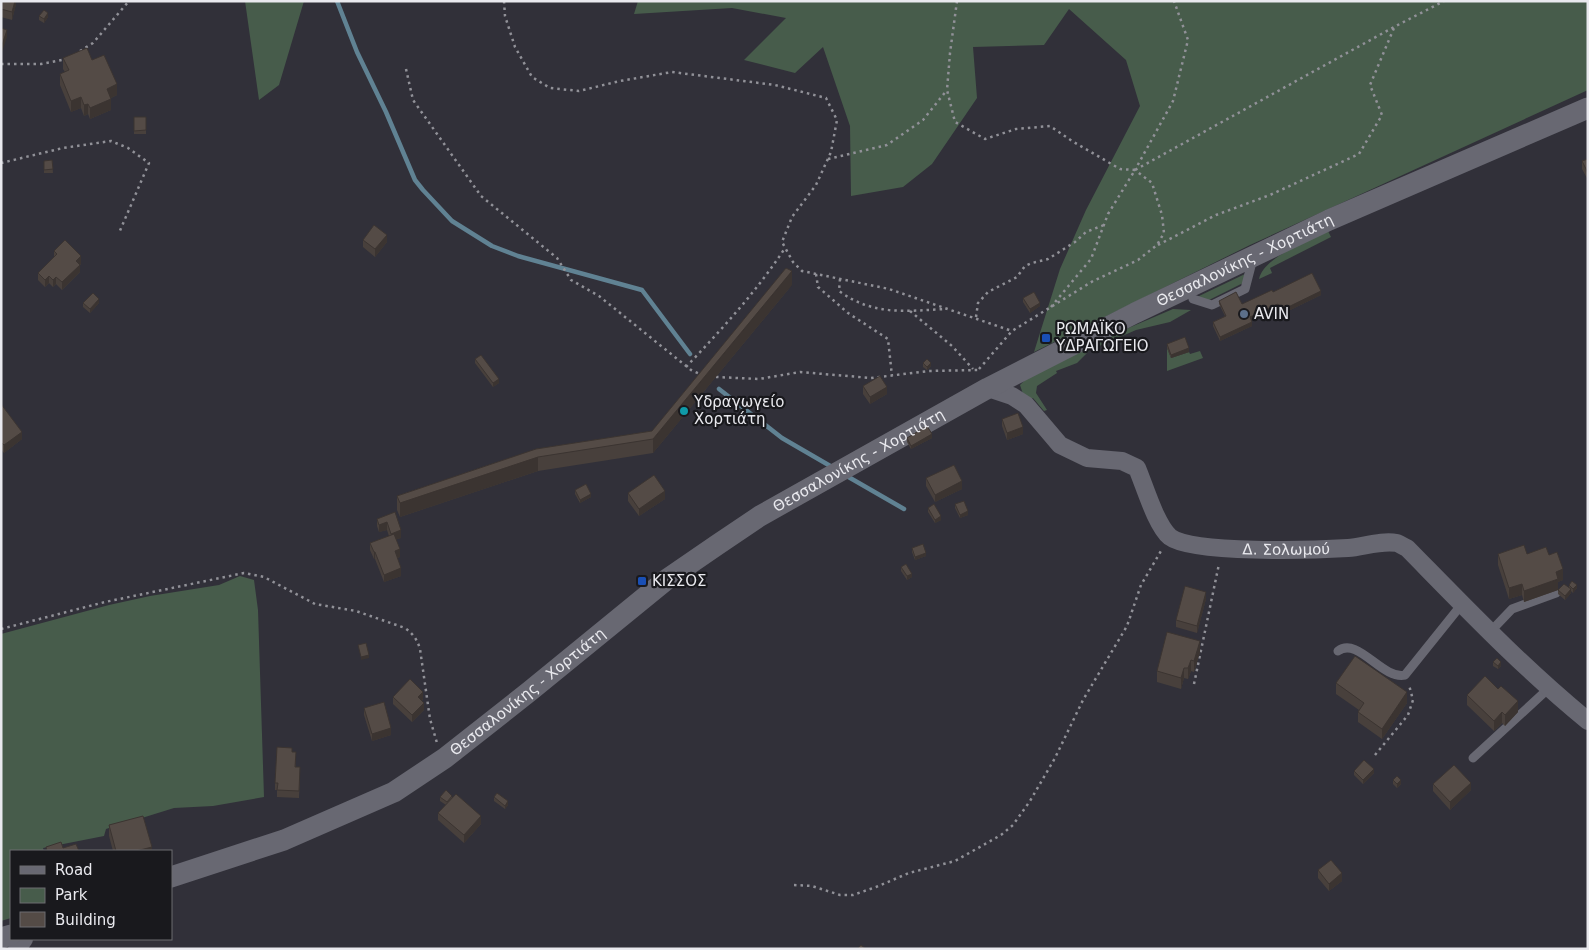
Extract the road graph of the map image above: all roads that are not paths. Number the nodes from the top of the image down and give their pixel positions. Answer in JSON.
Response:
{"nodes":[{"id":1,"x":1588,"y":108,"type":"edge"},
{"id":2,"x":1251,"y":266,"type":"dead end"},
{"id":3,"x":1193,"y":299,"type":"dead end"},
{"id":4,"x":988,"y":380,"type":"junction"},
{"id":5,"x":1556,"y":593,"type":"edge"},
{"id":6,"x":1462,"y":604,"type":"junction"},
{"id":7,"x":1491,"y":631,"type":"junction"},
{"id":8,"x":1338,"y":651,"type":"dead end"},
{"id":9,"x":1548,"y":689,"type":"junction"},
{"id":10,"x":1588,"y":722,"type":"edge"},
{"id":11,"x":1473,"y":758,"type":"dead end"},
{"id":12,"x":172,"y":876,"type":"edge"}],
"edges":[{"from":1,"to":4,"type":"street","name":"Θεσσαλονίκης - Χορτιάτη"},
{"from":2,"to":3,"type":"lane"},
{"from":4,"to":6,"type":"street","name":"Δ. Σολωμού"},
{"from":4,"to":12,"type":"street","name":"Θεσσαλονίκης - Χορτιάτη"},
{"from":5,"to":7,"type":"lane"},
{"from":6,"to":7,"type":"street","name":"Δ. Σολωμού"},
{"from":6,"to":8,"type":"lane"},
{"from":7,"to":9,"type":"street","name":"Δ. Σολωμού"},
{"from":9,"to":10,"type":"street","name":"Δ. Σολωμού"},
{"from":9,"to":11,"type":"lane"}]}
